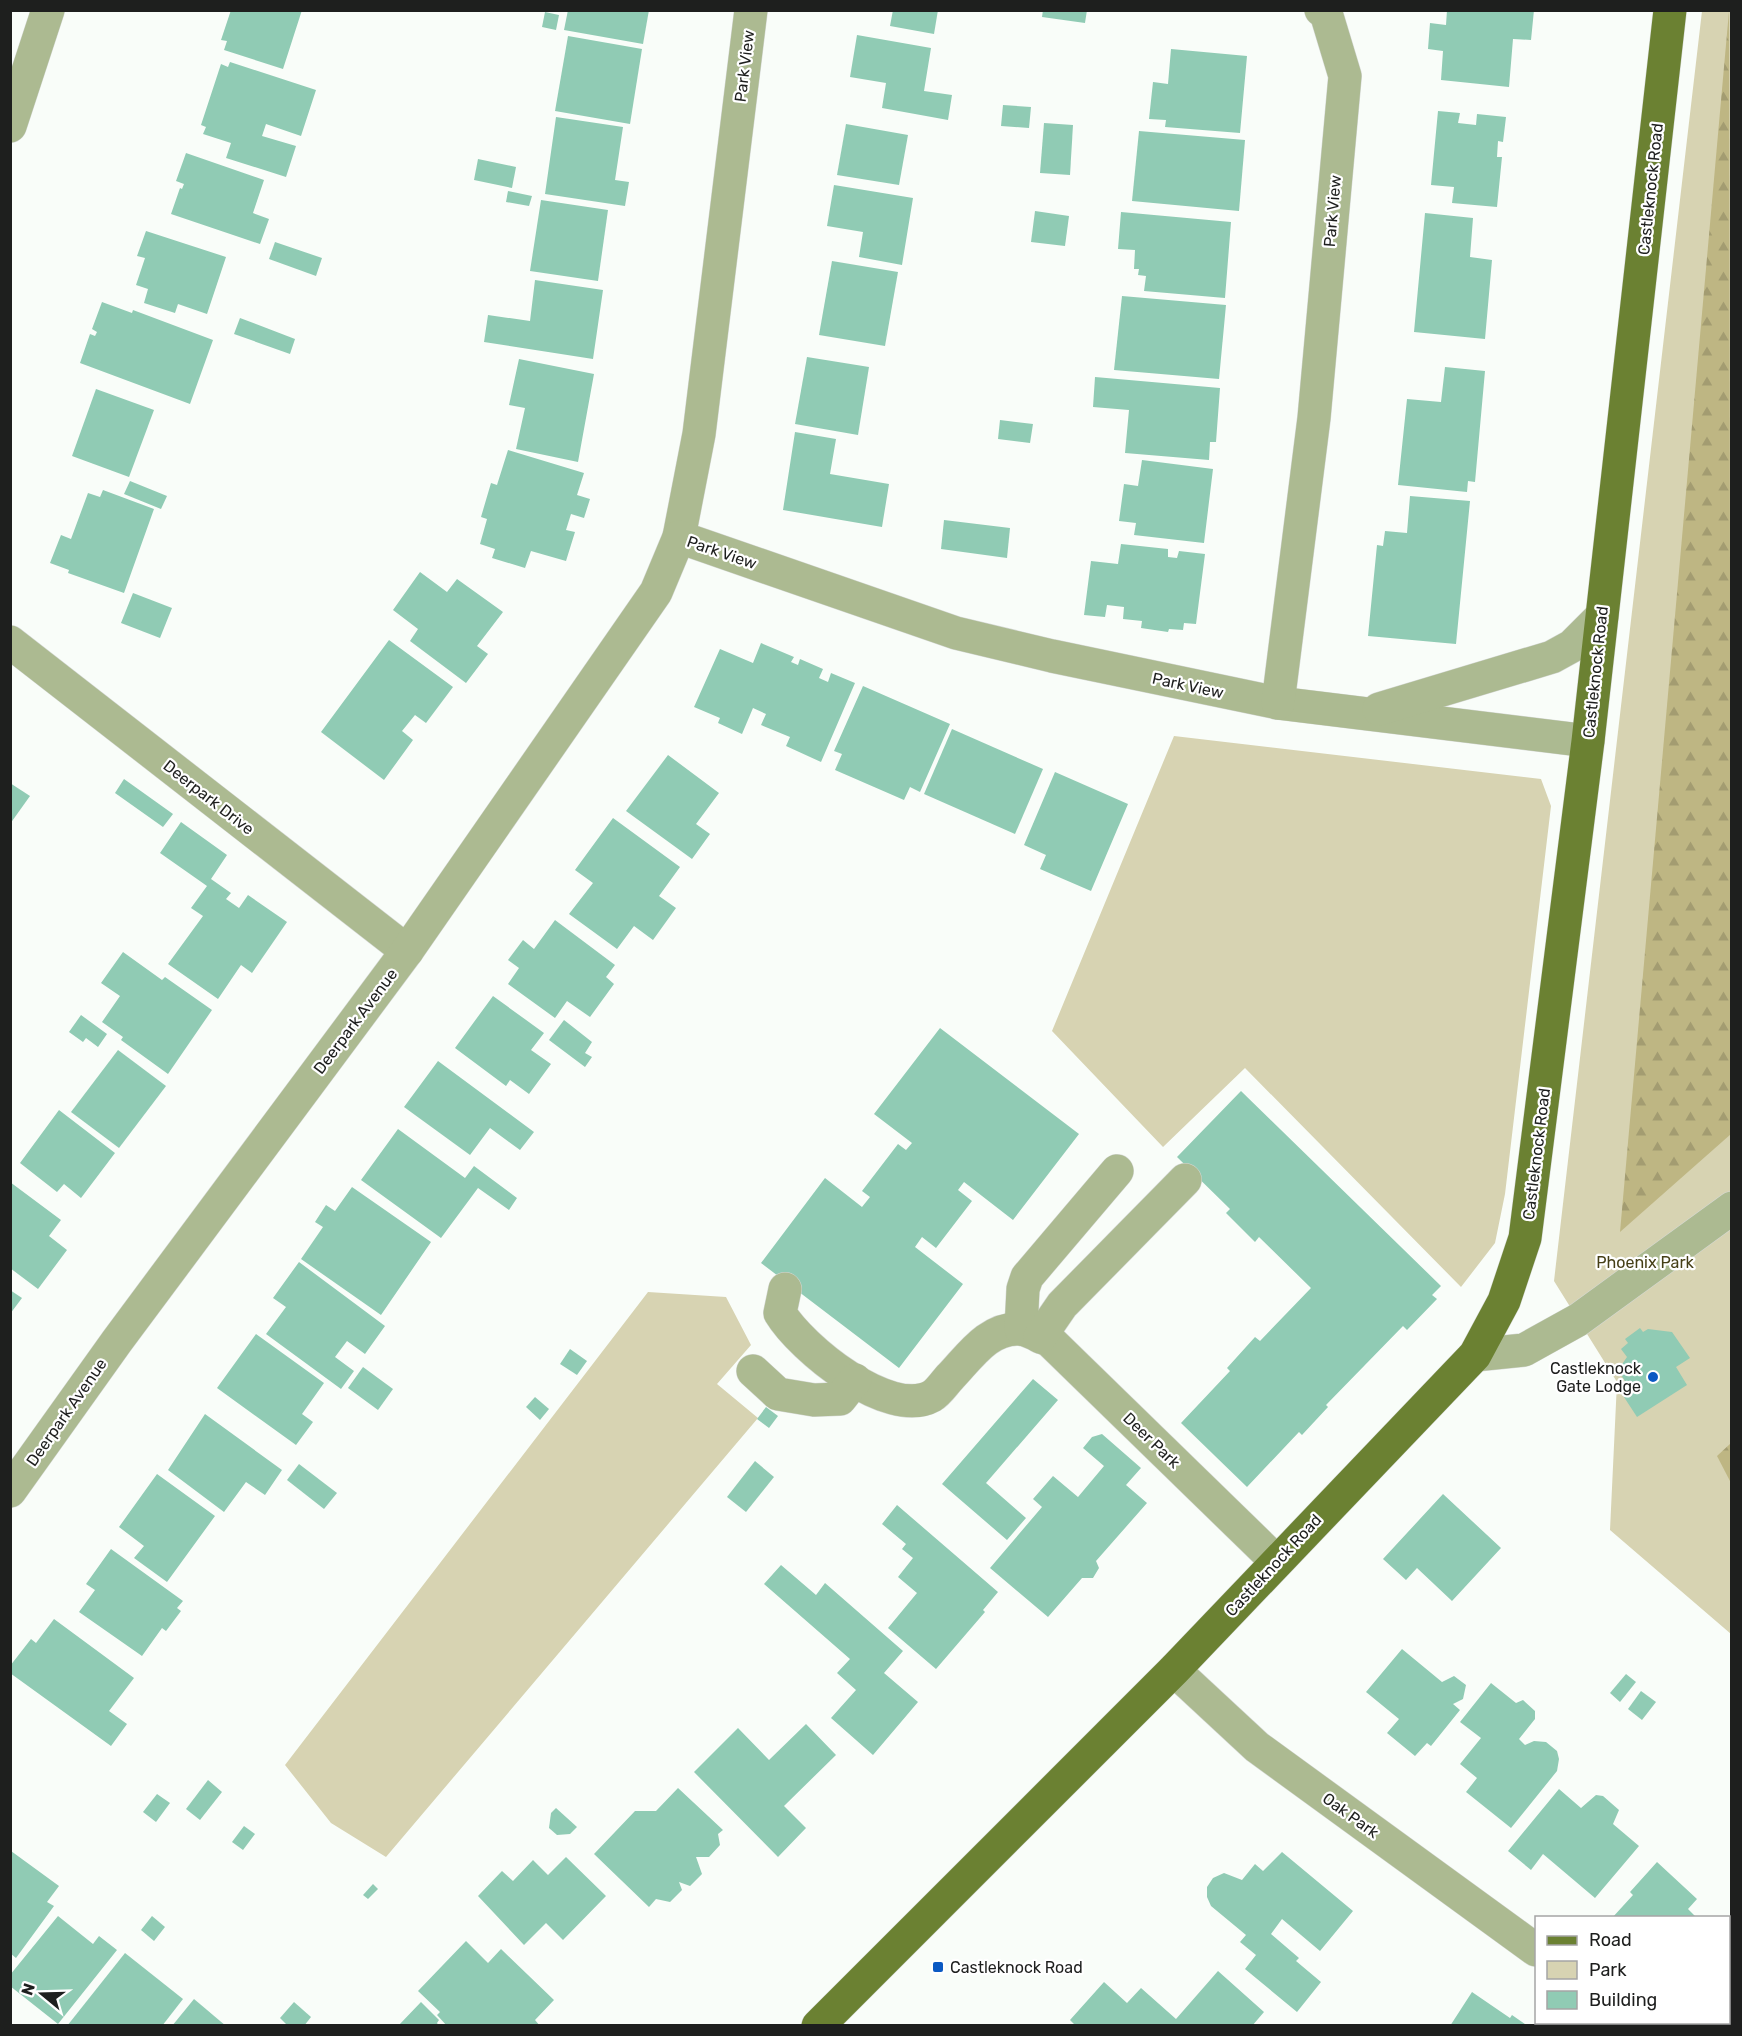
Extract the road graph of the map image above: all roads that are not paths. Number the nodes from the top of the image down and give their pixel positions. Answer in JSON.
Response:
{"nodes":[{"id":1,"x":48,"y":10,"type":"edge"},
{"id":2,"x":751,"y":10,"type":"edge"},
{"id":3,"x":1321,"y":10,"type":"edge"},
{"id":4,"x":1670,"y":10,"type":"edge"},
{"id":5,"x":10,"y":126,"type":"edge"},
{"id":6,"x":679,"y":537,"type":"junction"},
{"id":7,"x":1602,"y":616,"type":"junction"},
{"id":8,"x":10,"y":642,"type":"edge"},
{"id":9,"x":1278,"y":704,"type":"junction"},
{"id":10,"x":1362,"y":713,"type":"junction"},
{"id":11,"x":1588,"y":741,"type":"junction"},
{"id":12,"x":407,"y":951,"type":"junction"},
{"id":13,"x":1118,"y":1171,"type":"dead end"},
{"id":14,"x":1185,"y":1180,"type":"dead end"},
{"id":15,"x":1731,"y":1209,"type":"edge"},
{"id":16,"x":785,"y":1289,"type":"dead end"},
{"id":17,"x":1030,"y":1333,"type":"junction"},
{"id":18,"x":1475,"y":1355,"type":"junction"},
{"id":19,"x":753,"y":1371,"type":"dead end"},
{"id":20,"x":855,"y":1380,"type":"junction"},
{"id":21,"x":10,"y":1491,"type":"edge"},
{"id":22,"x":1276,"y":1561,"type":"junction"},
{"id":23,"x":1174,"y":1670,"type":"junction"},
{"id":24,"x":1535,"y":1949,"type":"edge"},
{"id":25,"x":818,"y":2025,"type":"edge"}],
"edges":[{"from":1,"to":5,"type":"street"},
{"from":2,"to":6,"type":"street","name":"Park View"},
{"from":3,"to":9,"type":"street","name":"Park View"},
{"from":4,"to":7,"type":"main road","name":"Castleknock Road"},
{"from":6,"to":9,"type":"street","name":"Park View"},
{"from":6,"to":12,"type":"street","name":"Deerpark Avenue"},
{"from":7,"to":10,"type":"street","name":"Park View"},
{"from":7,"to":11,"type":"main road","name":"Castleknock Road"},
{"from":8,"to":12,"type":"street","name":"Deerpark Drive"},
{"from":9,"to":10,"type":"street","name":"Park View"},
{"from":10,"to":11,"type":"street","name":"Park View"},
{"from":11,"to":18,"type":"main road","name":"Castleknock Road"},
{"from":12,"to":21,"type":"street","name":"Deerpark Avenue"},
{"from":13,"to":17,"type":"street"},
{"from":14,"to":17,"type":"street"},
{"from":15,"to":18,"type":"street"},
{"from":16,"to":20,"type":"street"},
{"from":17,"to":20,"type":"street"},
{"from":17,"to":22,"type":"street","name":"Deer Park"},
{"from":18,"to":22,"type":"main road","name":"Castleknock Road"},
{"from":19,"to":20,"type":"street"},
{"from":22,"to":23,"type":"main road","name":"Castleknock Road"},
{"from":23,"to":24,"type":"street","name":"Oak Park"},
{"from":23,"to":25,"type":"main road","name":"Castleknock Road"}]}
